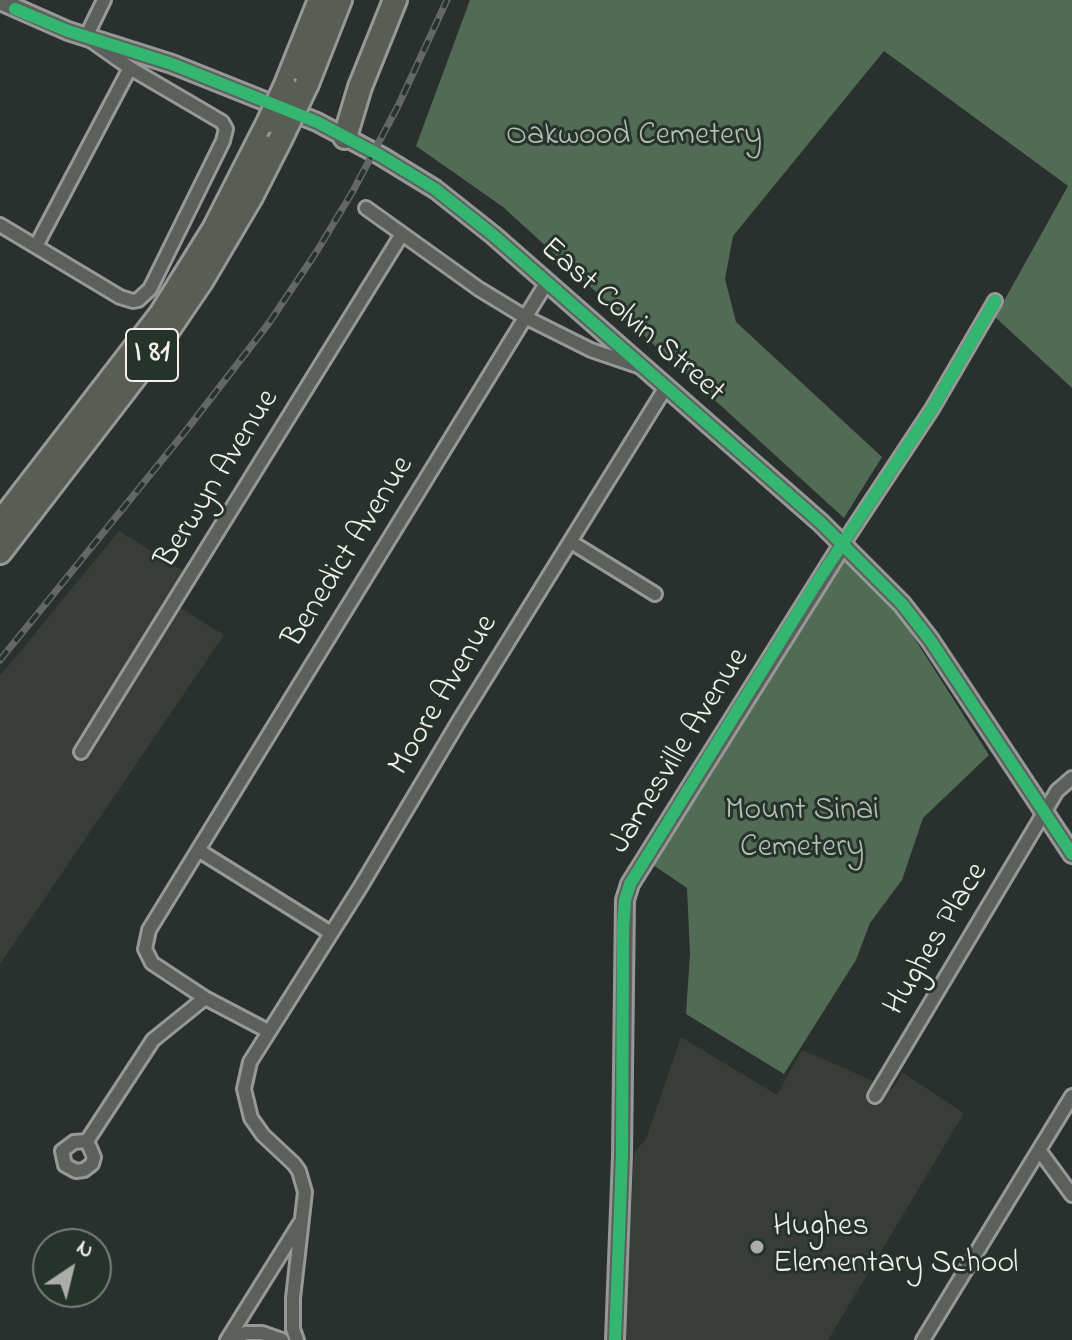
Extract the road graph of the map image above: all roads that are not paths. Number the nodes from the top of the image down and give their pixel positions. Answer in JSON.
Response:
{"nodes":[{"id":1,"x":104,"y":0,"type":"edge"},
{"id":2,"x":320,"y":0,"type":"edge"},
{"id":3,"x":340,"y":0,"type":"edge"},
{"id":4,"x":395,"y":0,"type":"edge"},
{"id":5,"x":0,"y":1,"type":"edge"},
{"id":6,"x":86,"y":37,"type":"junction"},
{"id":7,"x":172,"y":64,"type":"junction"},
{"id":8,"x":130,"y":68,"type":"junction"},
{"id":9,"x":296,"y":86,"type":"junction"},
{"id":10,"x":161,"y":87,"type":"junction"},
{"id":11,"x":345,"y":137,"type":"junction"},
{"id":12,"x":366,"y":208,"type":"dead end"},
{"id":13,"x":0,"y":225,"type":"edge"},
{"id":14,"x":402,"y":234,"type":"junction"},
{"id":15,"x":36,"y":246,"type":"junction"},
{"id":16,"x":547,"y":282,"type":"junction"},
{"id":17,"x":995,"y":301,"type":"dead end"},
{"id":18,"x":525,"y":317,"type":"junction"},
{"id":19,"x":645,"y":368,"type":"junction"},
{"id":20,"x":666,"y":387,"type":"junction"},
{"id":21,"x":55,"y":451,"type":"junction"},
{"id":22,"x":0,"y":509,"type":"edge"},
{"id":23,"x":0,"y":523,"type":"edge"},
{"id":24,"x":571,"y":542,"type":"junction"},
{"id":25,"x":843,"y":544,"type":"junction"},
{"id":26,"x":0,"y":552,"type":"edge"},
{"id":27,"x":655,"y":594,"type":"dead end"},
{"id":28,"x":81,"y":752,"type":"dead end"},
{"id":29,"x":1072,"y":778,"type":"edge"},
{"id":30,"x":1046,"y":811,"type":"junction"},
{"id":31,"x":198,"y":850,"type":"junction"},
{"id":32,"x":1072,"y":854,"type":"edge"},
{"id":33,"x":331,"y":933,"type":"junction"},
{"id":34,"x":205,"y":998,"type":"junction"},
{"id":35,"x":268,"y":1031,"type":"junction"},
{"id":36,"x":875,"y":1096,"type":"dead end"},
{"id":37,"x":1072,"y":1096,"type":"edge"},
{"id":38,"x":87,"y":1141,"type":"dead end"},
{"id":39,"x":1039,"y":1150,"type":"junction"},
{"id":40,"x":1072,"y":1195,"type":"edge"},
{"id":41,"x":303,"y":1217,"type":"junction"},
{"id":42,"x":230,"y":1340,"type":"edge"},
{"id":43,"x":282,"y":1340,"type":"edge"},
{"id":44,"x":297,"y":1340,"type":"edge"},
{"id":45,"x":615,"y":1340,"type":"edge"},
{"id":46,"x":923,"y":1340,"type":"edge"}],
"edges":[{"from":1,"to":6,"type":"street"},
{"from":2,"to":9,"type":"highway","number":"I 81"},
{"from":3,"to":9,"type":"highway","number":"I 81"},
{"from":4,"to":11,"type":"highway"},
{"from":5,"to":6,"type":"street","name":"East Colvin Street"},
{"from":6,"to":7,"type":"street","name":"East Colvin Street"},
{"from":6,"to":8,"type":"street","name":"East Colvin Street"},
{"from":7,"to":10,"type":"street"},
{"from":7,"to":11,"type":"street","name":"East Colvin Street"},
{"from":8,"to":10,"type":"street","name":"East Colvin Street"},
{"from":8,"to":15,"type":"street"},
{"from":9,"to":21,"type":"highway","number":"I 81","bridge":true},
{"from":9,"to":26,"type":"highway","number":"I 81","bridge":true},
{"from":10,"to":15,"type":"street","name":"East Colvin Street"},
{"from":11,"to":16,"type":"street","name":"East Colvin Street"},
{"from":12,"to":14,"type":"street","name":"East Colvin Street"},
{"from":13,"to":15,"type":"street"},
{"from":14,"to":18,"type":"street","name":"East Colvin Street"},
{"from":14,"to":28,"type":"street","name":"Berwyn Avenue"},
{"from":16,"to":18,"type":"street","name":"Benedict Avenue"},
{"from":16,"to":19,"type":"street","name":"East Colvin Street"},
{"from":17,"to":25,"type":"street","name":"Jamesville Avenue"},
{"from":18,"to":19,"type":"street","name":"East Colvin Street"},
{"from":18,"to":31,"type":"street","name":"Benedict Avenue"},
{"from":19,"to":20,"type":"street","name":"East Colvin Street"},
{"from":20,"to":24,"type":"street","name":"Moore Avenue"},
{"from":20,"to":25,"type":"street","name":"East Colvin Street"},
{"from":21,"to":22,"type":"highway"},
{"from":21,"to":23,"type":"highway","number":"I 81"},
{"from":24,"to":27,"type":"street"},
{"from":24,"to":33,"type":"street","name":"Moore Avenue"},
{"from":25,"to":30,"type":"street","name":"East Colvin Street"},
{"from":25,"to":45,"type":"street","name":"Jamesville Avenue"},
{"from":29,"to":30,"type":"street","name":"Hughes Place"},
{"from":30,"to":32,"type":"street","name":"East Colvin Street"},
{"from":30,"to":36,"type":"street","name":"Hughes Place"},
{"from":31,"to":33,"type":"street"},
{"from":31,"to":34,"type":"street","name":"Benedict Avenue"},
{"from":33,"to":35,"type":"street","name":"Moore Avenue"},
{"from":34,"to":35,"type":"street"},
{"from":34,"to":38,"type":"street"},
{"from":35,"to":41,"type":"street","name":"Moore Avenue"},
{"from":37,"to":39,"type":"street"},
{"from":39,"to":40,"type":"street"},
{"from":39,"to":46,"type":"street"},
{"from":41,"to":42,"type":"street"},
{"from":41,"to":44,"type":"street","name":"Moore Avenue"},
{"from":42,"to":43,"type":"street"}]}
